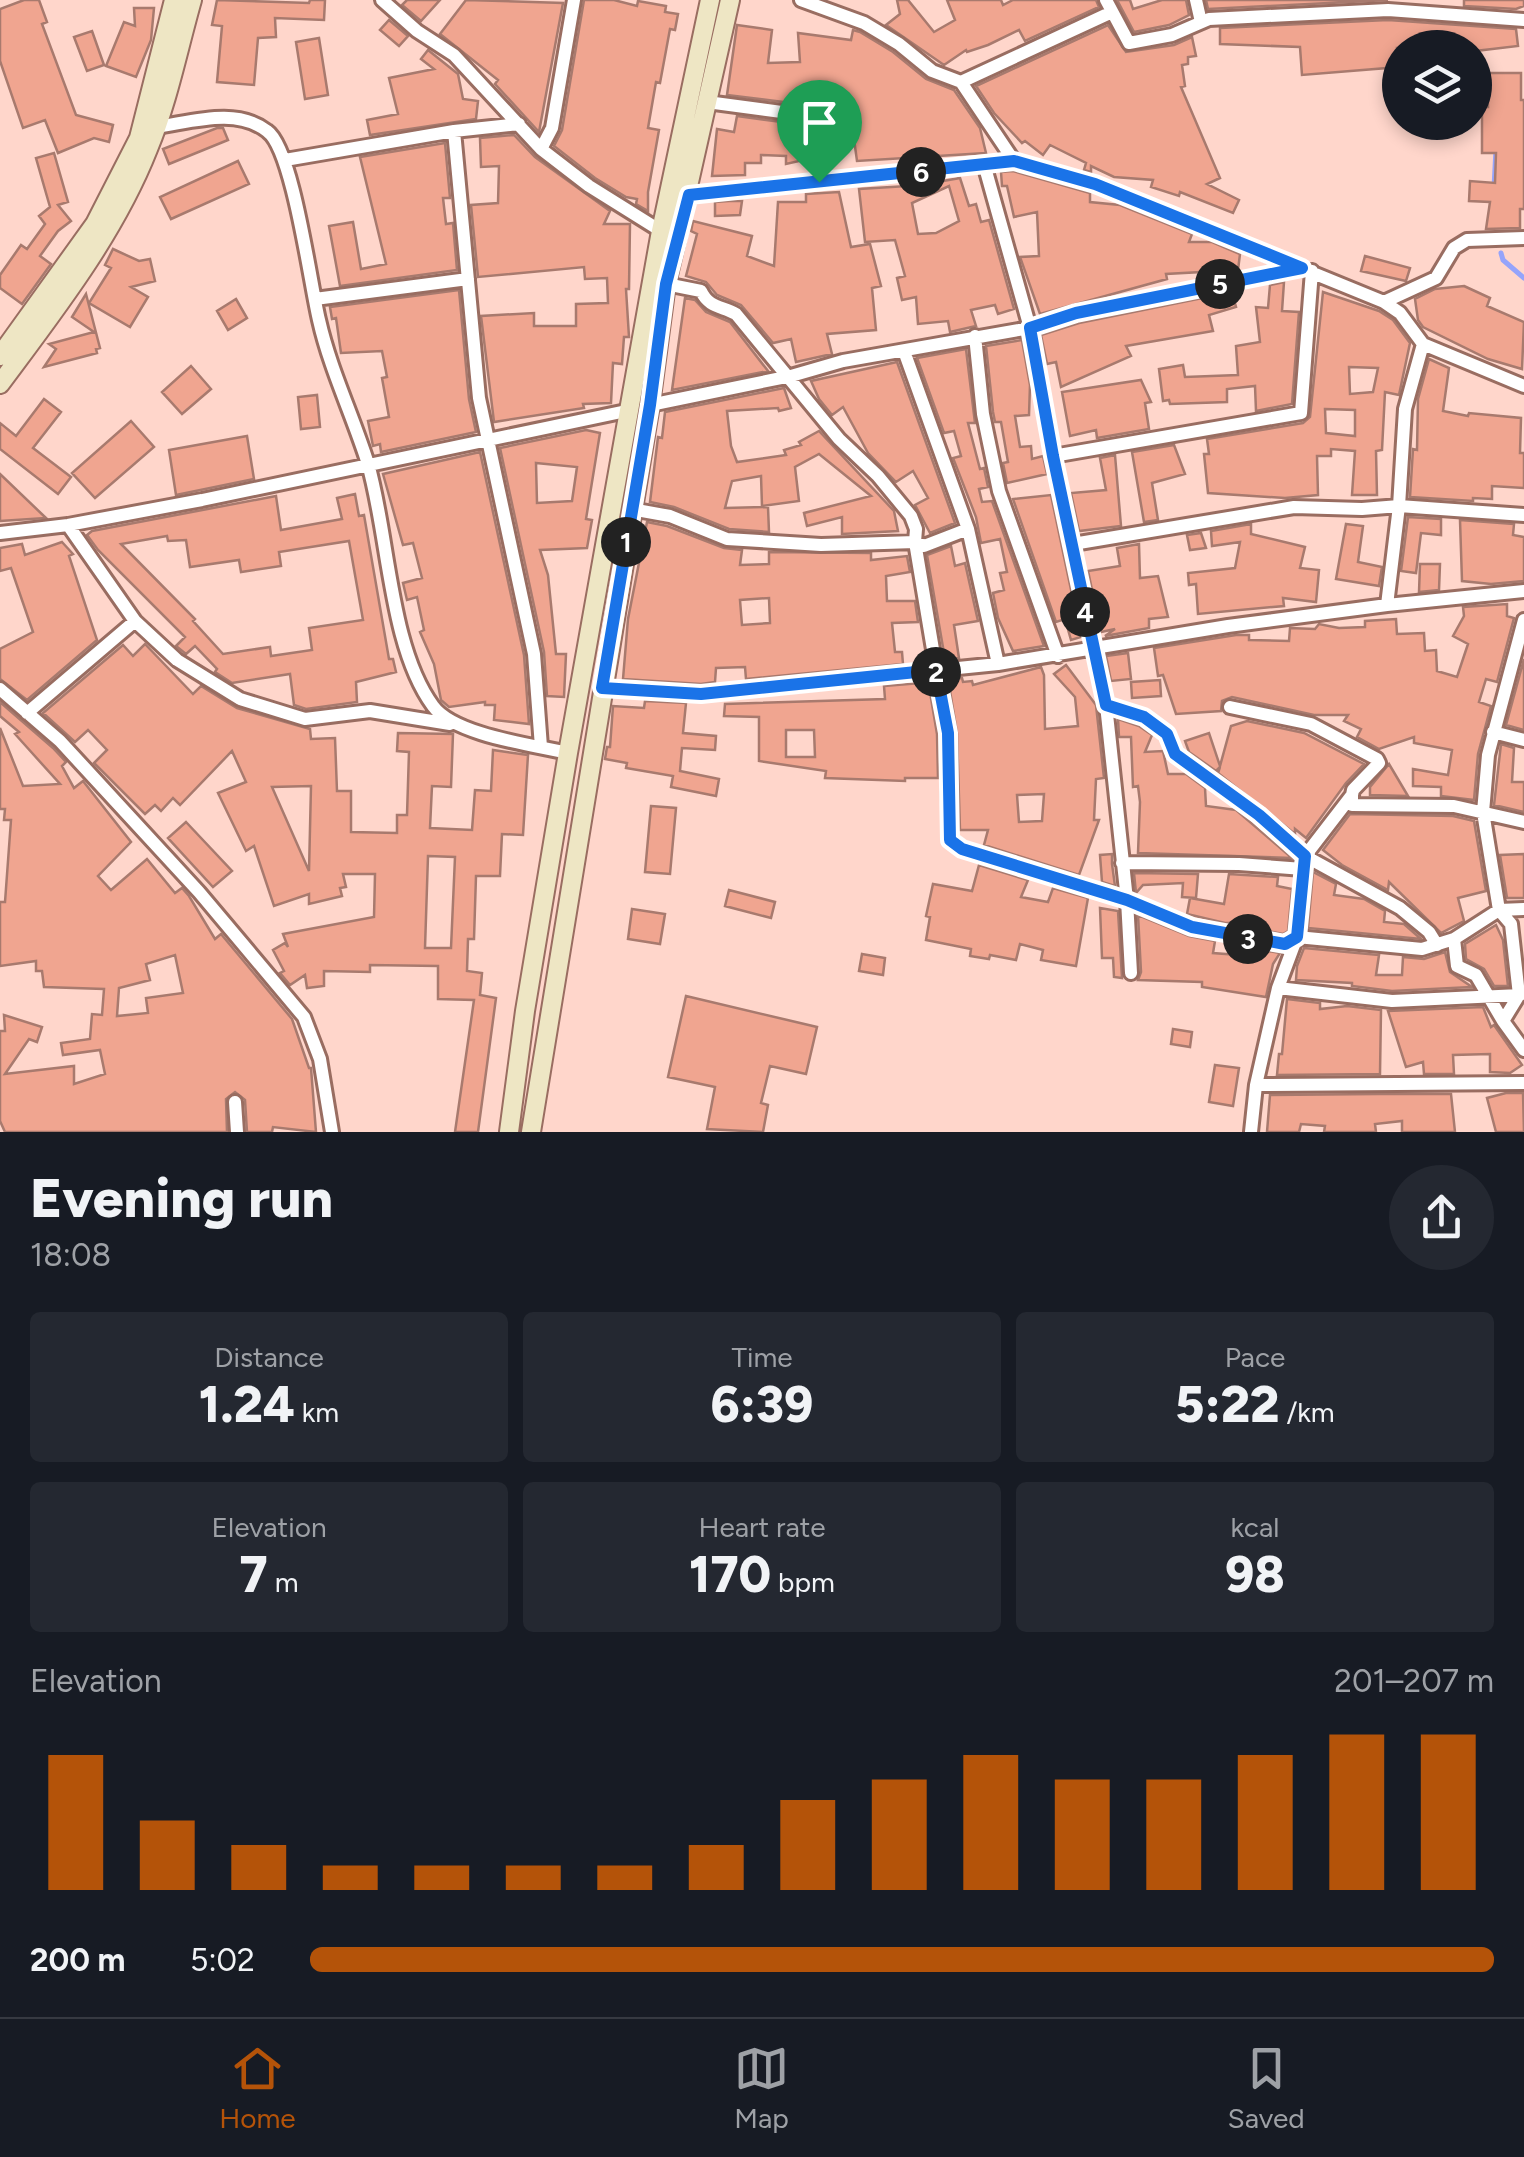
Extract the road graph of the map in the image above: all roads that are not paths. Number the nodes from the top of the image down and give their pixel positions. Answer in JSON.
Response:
{"nodes":[{"id":1,"x":174,"y":0,"type":"edge"},
{"id":2,"x":192,"y":0,"type":"edge"},
{"id":3,"x":382,"y":0,"type":"edge"},
{"id":4,"x":574,"y":0,"type":"edge"},
{"id":5,"x":710,"y":0,"type":"edge"},
{"id":6,"x":730,"y":0,"type":"edge"},
{"id":7,"x":800,"y":0,"type":"edge"},
{"id":8,"x":1196,"y":0,"type":"edge"},
{"id":9,"x":1109,"y":6,"type":"edge"},
{"id":10,"x":1524,"y":20,"type":"edge"},
{"id":11,"x":1201,"y":22,"type":"junction"},
{"id":12,"x":962,"y":82,"type":"junction"},
{"id":13,"x":707,"y":102,"type":"junction"},
{"id":14,"x":789,"y":113,"type":"dead end"},
{"id":15,"x":519,"y":124,"type":"junction"},
{"id":16,"x":156,"y":127,"type":"junction"},
{"id":17,"x":454,"y":131,"type":"junction"},
{"id":18,"x":541,"y":149,"type":"junction"},
{"id":19,"x":285,"y":160,"type":"junction"},
{"id":20,"x":1014,"y":161,"type":"junction"},
{"id":21,"x":984,"y":164,"type":"junction"},
{"id":22,"x":689,"y":195,"type":"junction"},
{"id":23,"x":660,"y":231,"type":"junction"},
{"id":24,"x":1524,"y":238,"type":"edge"},
{"id":25,"x":1307,"y":270,"type":"junction"},
{"id":26,"x":468,"y":279,"type":"junction"},
{"id":27,"x":666,"y":284,"type":"junction"},
{"id":28,"x":314,"y":299,"type":"junction"},
{"id":29,"x":1384,"y":302,"type":"junction"},
{"id":30,"x":1030,"y":328,"type":"junction"},
{"id":31,"x":975,"y":336,"type":"junction"},
{"id":32,"x":1423,"y":344,"type":"junction"},
{"id":33,"x":904,"y":351,"type":"junction"},
{"id":34,"x":0,"y":356,"type":"edge"},
{"id":35,"x":791,"y":376,"type":"junction"},
{"id":36,"x":0,"y":384,"type":"edge"},
{"id":37,"x":1524,"y":386,"type":"edge"},
{"id":38,"x":640,"y":407,"type":"junction"},
{"id":39,"x":487,"y":439,"type":"junction"},
{"id":40,"x":1053,"y":456,"type":"junction"},
{"id":41,"x":369,"y":467,"type":"junction"},
{"id":42,"x":1399,"y":506,"type":"junction"},
{"id":43,"x":631,"y":508,"type":"junction"},
{"id":44,"x":1524,"y":516,"type":"edge"},
{"id":45,"x":68,"y":525,"type":"junction"},
{"id":46,"x":968,"y":530,"type":"junction"},
{"id":47,"x":0,"y":533,"type":"edge"},
{"id":48,"x":916,"y":542,"type":"junction"},
{"id":49,"x":1073,"y":544,"type":"junction"},
{"id":50,"x":1524,"y":591,"type":"edge"},
{"id":51,"x":1387,"y":605,"type":"junction"},
{"id":52,"x":1524,"y":620,"type":"edge"},
{"id":53,"x":135,"y":621,"type":"junction"},
{"id":54,"x":1092,"y":648,"type":"junction"},
{"id":55,"x":1058,"y":656,"type":"junction"},
{"id":56,"x":998,"y":664,"type":"junction"},
{"id":57,"x":936,"y":670,"type":"junction"},
{"id":58,"x":602,"y":688,"type":"junction"},
{"id":59,"x":0,"y":689,"type":"edge"},
{"id":60,"x":1106,"y":705,"type":"junction"},
{"id":61,"x":1230,"y":707,"type":"dead end"},
{"id":62,"x":27,"y":713,"type":"junction"},
{"id":63,"x":456,"y":725,"type":"junction"},
{"id":64,"x":1493,"y":732,"type":"junction"},
{"id":65,"x":1524,"y":740,"type":"edge"},
{"id":66,"x":541,"y":747,"type":"junction"},
{"id":67,"x":568,"y":753,"type":"junction"},
{"id":68,"x":1352,"y":795,"type":"junction"},
{"id":69,"x":1484,"y":812,"type":"junction"},
{"id":70,"x":1524,"y":822,"type":"edge"},
{"id":71,"x":1304,"y":862,"type":"junction"},
{"id":72,"x":1122,"y":863,"type":"junction"},
{"id":73,"x":1127,"y":900,"type":"junction"},
{"id":74,"x":1524,"y":909,"type":"edge"},
{"id":75,"x":1500,"y":910,"type":"junction"},
{"id":76,"x":1297,"y":937,"type":"junction"},
{"id":77,"x":1454,"y":939,"type":"junction"},
{"id":78,"x":1437,"y":945,"type":"junction"},
{"id":79,"x":1131,"y":972,"type":"dead end"},
{"id":80,"x":1278,"y":988,"type":"junction"},
{"id":81,"x":1521,"y":995,"type":"edge"},
{"id":82,"x":1487,"y":996,"type":"junction"},
{"id":83,"x":1503,"y":1021,"type":"junction"},
{"id":84,"x":1524,"y":1050,"type":"edge"},
{"id":85,"x":1524,"y":1084,"type":"edge"},
{"id":86,"x":1256,"y":1085,"type":"junction"},
{"id":87,"x":235,"y":1102,"type":"dead end"},
{"id":88,"x":237,"y":1132,"type":"edge"},
{"id":89,"x":332,"y":1132,"type":"edge"},
{"id":90,"x":509,"y":1132,"type":"edge"},
{"id":91,"x":531,"y":1132,"type":"edge"},
{"id":92,"x":1250,"y":1132,"type":"edge"}],
"edges":[{"from":1,"to":34,"type":"main road"},
{"from":2,"to":16,"type":"main road"},
{"from":3,"to":15,"type":"street"},
{"from":4,"to":18,"type":"street"},
{"from":5,"to":23,"type":"main road"},
{"from":6,"to":13,"type":"main road"},
{"from":7,"to":12,"type":"street"},
{"from":8,"to":11,"type":"street"},
{"from":9,"to":11,"type":"street"},
{"from":9,"to":12,"type":"street"},
{"from":10,"to":11,"type":"street"},
{"from":12,"to":20,"type":"street"},
{"from":13,"to":14,"type":"street"},
{"from":13,"to":22,"type":"main road"},
{"from":15,"to":17,"type":"street"},
{"from":15,"to":18,"type":"street"},
{"from":16,"to":19,"type":"street"},
{"from":16,"to":36,"type":"main road"},
{"from":17,"to":19,"type":"street"},
{"from":17,"to":26,"type":"street"},
{"from":18,"to":23,"type":"street"},
{"from":19,"to":28,"type":"street"},
{"from":20,"to":21,"type":"street"},
{"from":20,"to":25,"type":"street"},
{"from":21,"to":22,"type":"street"},
{"from":21,"to":30,"type":"street"},
{"from":22,"to":27,"type":"main road"},
{"from":23,"to":38,"type":"main road"},
{"from":24,"to":29,"type":"street"},
{"from":25,"to":29,"type":"street"},
{"from":25,"to":30,"type":"street"},
{"from":25,"to":40,"type":"street"},
{"from":26,"to":28,"type":"street"},
{"from":26,"to":39,"type":"street"},
{"from":27,"to":35,"type":"street"},
{"from":27,"to":38,"type":"main road"},
{"from":28,"to":41,"type":"street"},
{"from":29,"to":32,"type":"street"},
{"from":30,"to":31,"type":"street"},
{"from":30,"to":40,"type":"street"},
{"from":31,"to":33,"type":"street"},
{"from":31,"to":55,"type":"street"},
{"from":32,"to":37,"type":"street"},
{"from":32,"to":42,"type":"street"},
{"from":33,"to":35,"type":"street"},
{"from":33,"to":46,"type":"street"},
{"from":35,"to":38,"type":"street"},
{"from":35,"to":48,"type":"street"},
{"from":38,"to":39,"type":"street"},
{"from":38,"to":43,"type":"main road"},
{"from":38,"to":67,"type":"main road"},
{"from":39,"to":41,"type":"street"},
{"from":39,"to":66,"type":"street"},
{"from":40,"to":49,"type":"street"},
{"from":41,"to":45,"type":"street"},
{"from":41,"to":63,"type":"street"},
{"from":42,"to":44,"type":"street"},
{"from":42,"to":49,"type":"street"},
{"from":42,"to":51,"type":"street"},
{"from":43,"to":48,"type":"street"},
{"from":43,"to":58,"type":"main road"},
{"from":45,"to":47,"type":"street"},
{"from":45,"to":53,"type":"street"},
{"from":46,"to":48,"type":"street"},
{"from":46,"to":56,"type":"street"},
{"from":48,"to":57,"type":"street"},
{"from":49,"to":54,"type":"street"},
{"from":50,"to":51,"type":"street"},
{"from":51,"to":54,"type":"street"},
{"from":52,"to":64,"type":"street"},
{"from":53,"to":62,"type":"street"},
{"from":53,"to":63,"type":"street"},
{"from":54,"to":55,"type":"street"},
{"from":54,"to":60,"type":"street"},
{"from":55,"to":56,"type":"street"},
{"from":56,"to":57,"type":"street"},
{"from":57,"to":58,"type":"street"},
{"from":57,"to":73,"type":"street"},
{"from":58,"to":91,"type":"main road"},
{"from":59,"to":62,"type":"street"},
{"from":60,"to":71,"type":"street"},
{"from":60,"to":72,"type":"street"},
{"from":61,"to":68,"type":"street"},
{"from":62,"to":89,"type":"street"},
{"from":63,"to":66,"type":"street"},
{"from":64,"to":65,"type":"street"},
{"from":64,"to":69,"type":"street"},
{"from":66,"to":67,"type":"street"},
{"from":67,"to":90,"type":"main road"},
{"from":68,"to":69,"type":"street"},
{"from":68,"to":71,"type":"street"},
{"from":69,"to":70,"type":"street"},
{"from":69,"to":75,"type":"street"},
{"from":71,"to":72,"type":"street"},
{"from":71,"to":76,"type":"street"},
{"from":71,"to":78,"type":"street"},
{"from":72,"to":73,"type":"street"},
{"from":73,"to":76,"type":"street"},
{"from":73,"to":79,"type":"street"},
{"from":74,"to":75,"type":"street"},
{"from":75,"to":77,"type":"street"},
{"from":75,"to":81,"type":"street"},
{"from":76,"to":78,"type":"street"},
{"from":76,"to":80,"type":"street"},
{"from":77,"to":78,"type":"street"},
{"from":77,"to":82,"type":"street"},
{"from":80,"to":82,"type":"street"},
{"from":80,"to":86,"type":"street"},
{"from":81,"to":82,"type":"street"},
{"from":81,"to":83,"type":"street"},
{"from":82,"to":83,"type":"street"},
{"from":83,"to":84,"type":"street"},
{"from":85,"to":86,"type":"street"},
{"from":86,"to":92,"type":"street"},
{"from":87,"to":88,"type":"street"}]}
